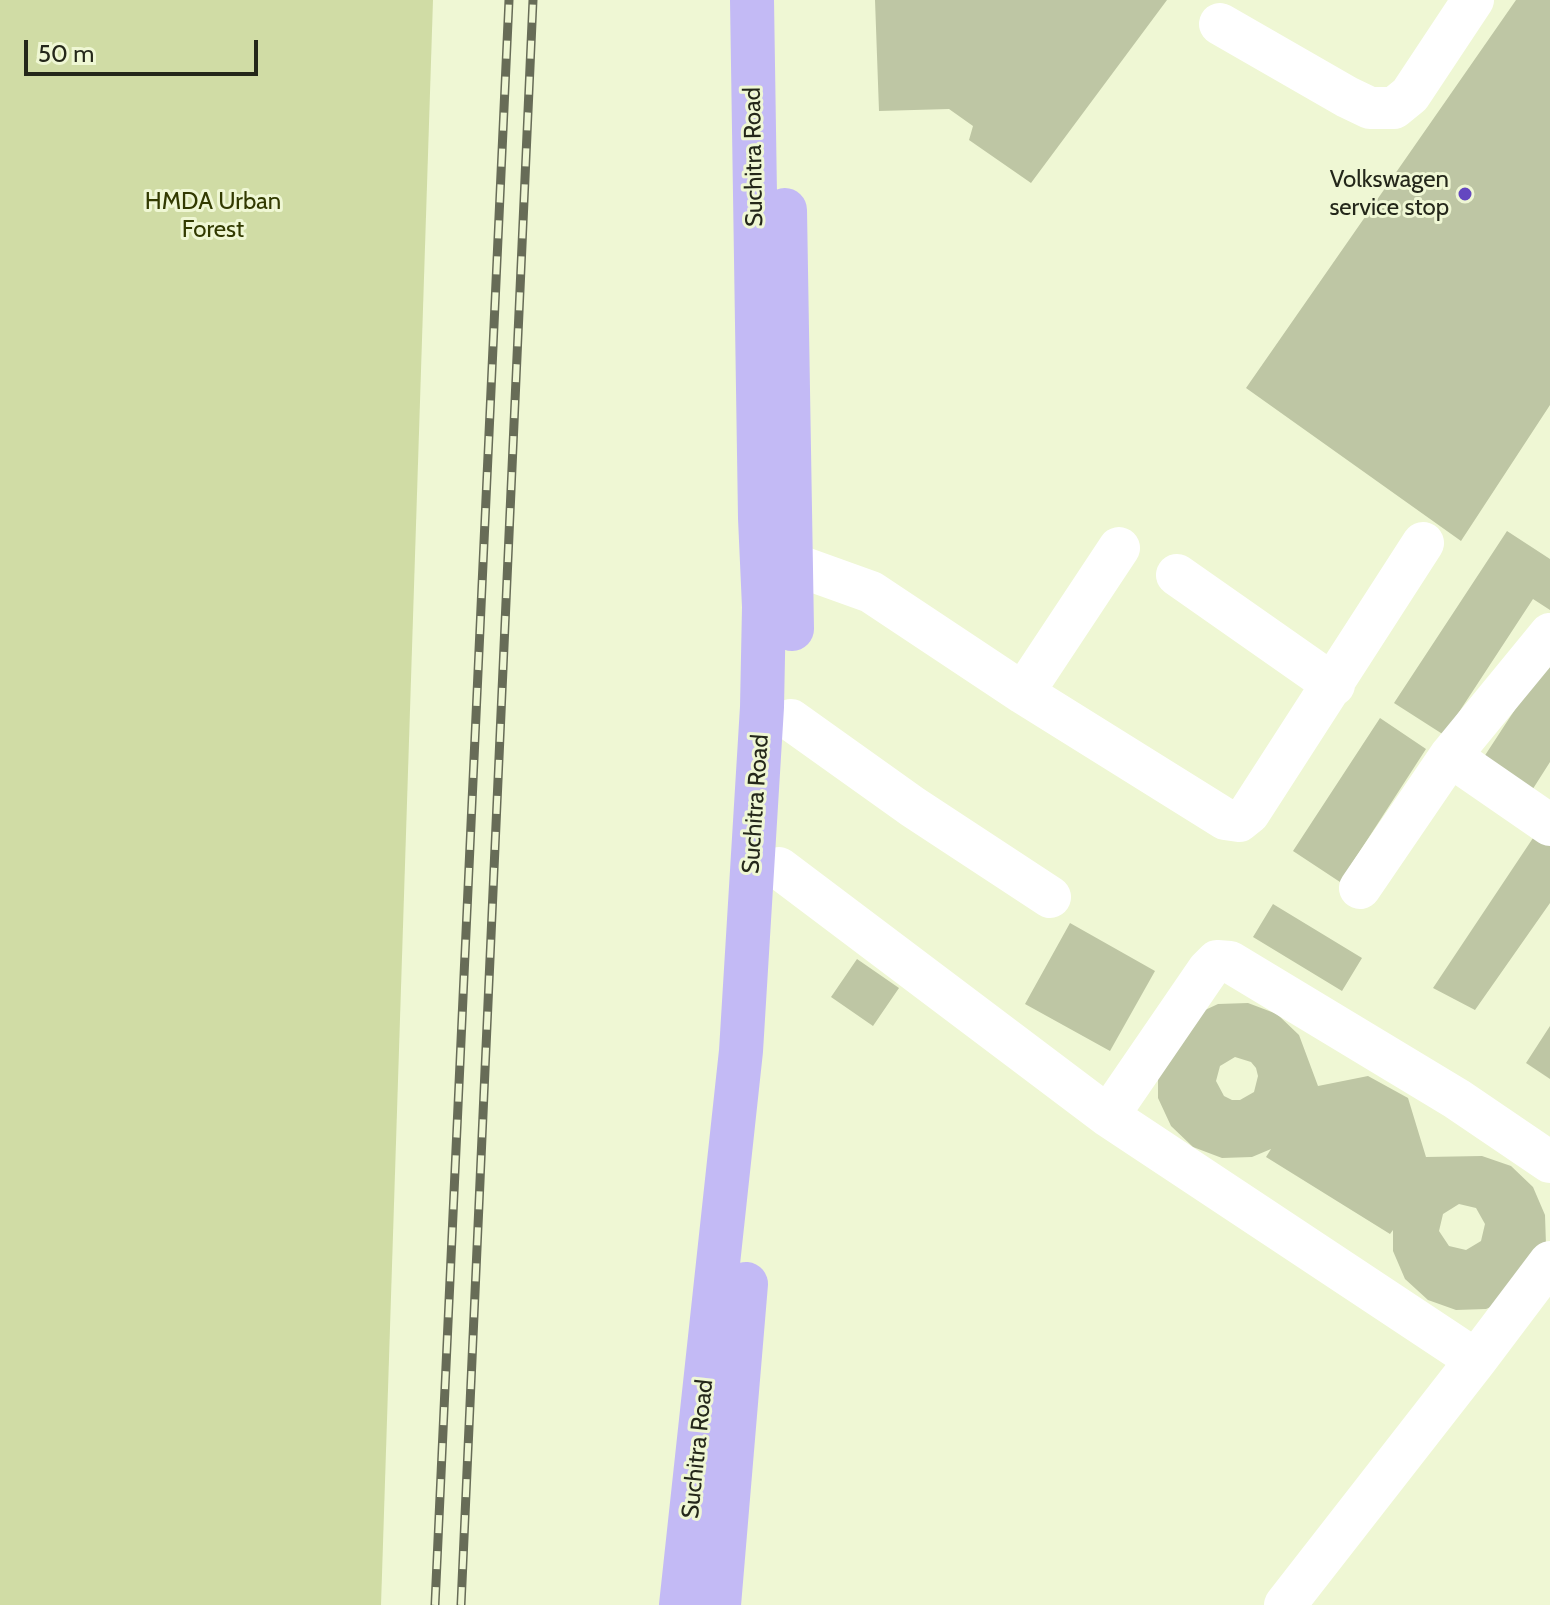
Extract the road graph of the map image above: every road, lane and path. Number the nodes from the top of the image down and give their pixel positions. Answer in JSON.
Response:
{"nodes":[{"id":1,"x":752,"y":0,"type":"edge"},
{"id":2,"x":781,"y":0,"type":"edge"},
{"id":3,"x":1473,"y":0,"type":"edge"},
{"id":4,"x":1220,"y":24,"type":"dead end"},
{"id":5,"x":1423,"y":543,"type":"dead end"},
{"id":6,"x":1119,"y":548,"type":"dead end"},
{"id":7,"x":793,"y":564,"type":"junction"},
{"id":8,"x":1177,"y":575,"type":"dead end"},
{"id":9,"x":1550,"y":634,"type":"edge"},
{"id":10,"x":1334,"y":685,"type":"junction"},
{"id":11,"x":1023,"y":693,"type":"junction"},
{"id":12,"x":791,"y":720,"type":"junction"},
{"id":13,"x":1450,"y":756,"type":"junction"},
{"id":14,"x":1547,"y":817,"type":"edge"},
{"id":15,"x":779,"y":868,"type":"junction"},
{"id":16,"x":1360,"y":888,"type":"dead end"},
{"id":17,"x":1050,"y":897,"type":"dead end"},
{"id":18,"x":1108,"y":1116,"type":"junction"},
{"id":19,"x":1550,"y":1162,"type":"edge"},
{"id":20,"x":1550,"y":1262,"type":"edge"},
{"id":21,"x":1476,"y":1360,"type":"junction"},
{"id":22,"x":681,"y":1605,"type":"edge"},
{"id":23,"x":719,"y":1605,"type":"edge"},
{"id":24,"x":1285,"y":1605,"type":"edge"}],
"edges":[{"from":1,"to":22,"type":"main road","name":"Suchitra Road"},
{"from":2,"to":7,"type":"main road","name":"Suchitra Road"},
{"from":3,"to":4,"type":"street"},
{"from":5,"to":10,"type":"street"},
{"from":6,"to":11,"type":"street"},
{"from":7,"to":11,"type":"street"},
{"from":7,"to":12,"type":"main road","name":"Suchitra Road"},
{"from":8,"to":10,"type":"street"},
{"from":9,"to":13,"type":"street"},
{"from":10,"to":11,"type":"street"},
{"from":12,"to":15,"type":"main road","name":"Suchitra Road"},
{"from":12,"to":17,"type":"street"},
{"from":13,"to":14,"type":"street"},
{"from":13,"to":16,"type":"street"},
{"from":15,"to":18,"type":"street"},
{"from":15,"to":23,"type":"main road","name":"Suchitra Road"},
{"from":18,"to":19,"type":"street"},
{"from":18,"to":21,"type":"street"},
{"from":20,"to":21,"type":"street"},
{"from":21,"to":24,"type":"street"}]}
